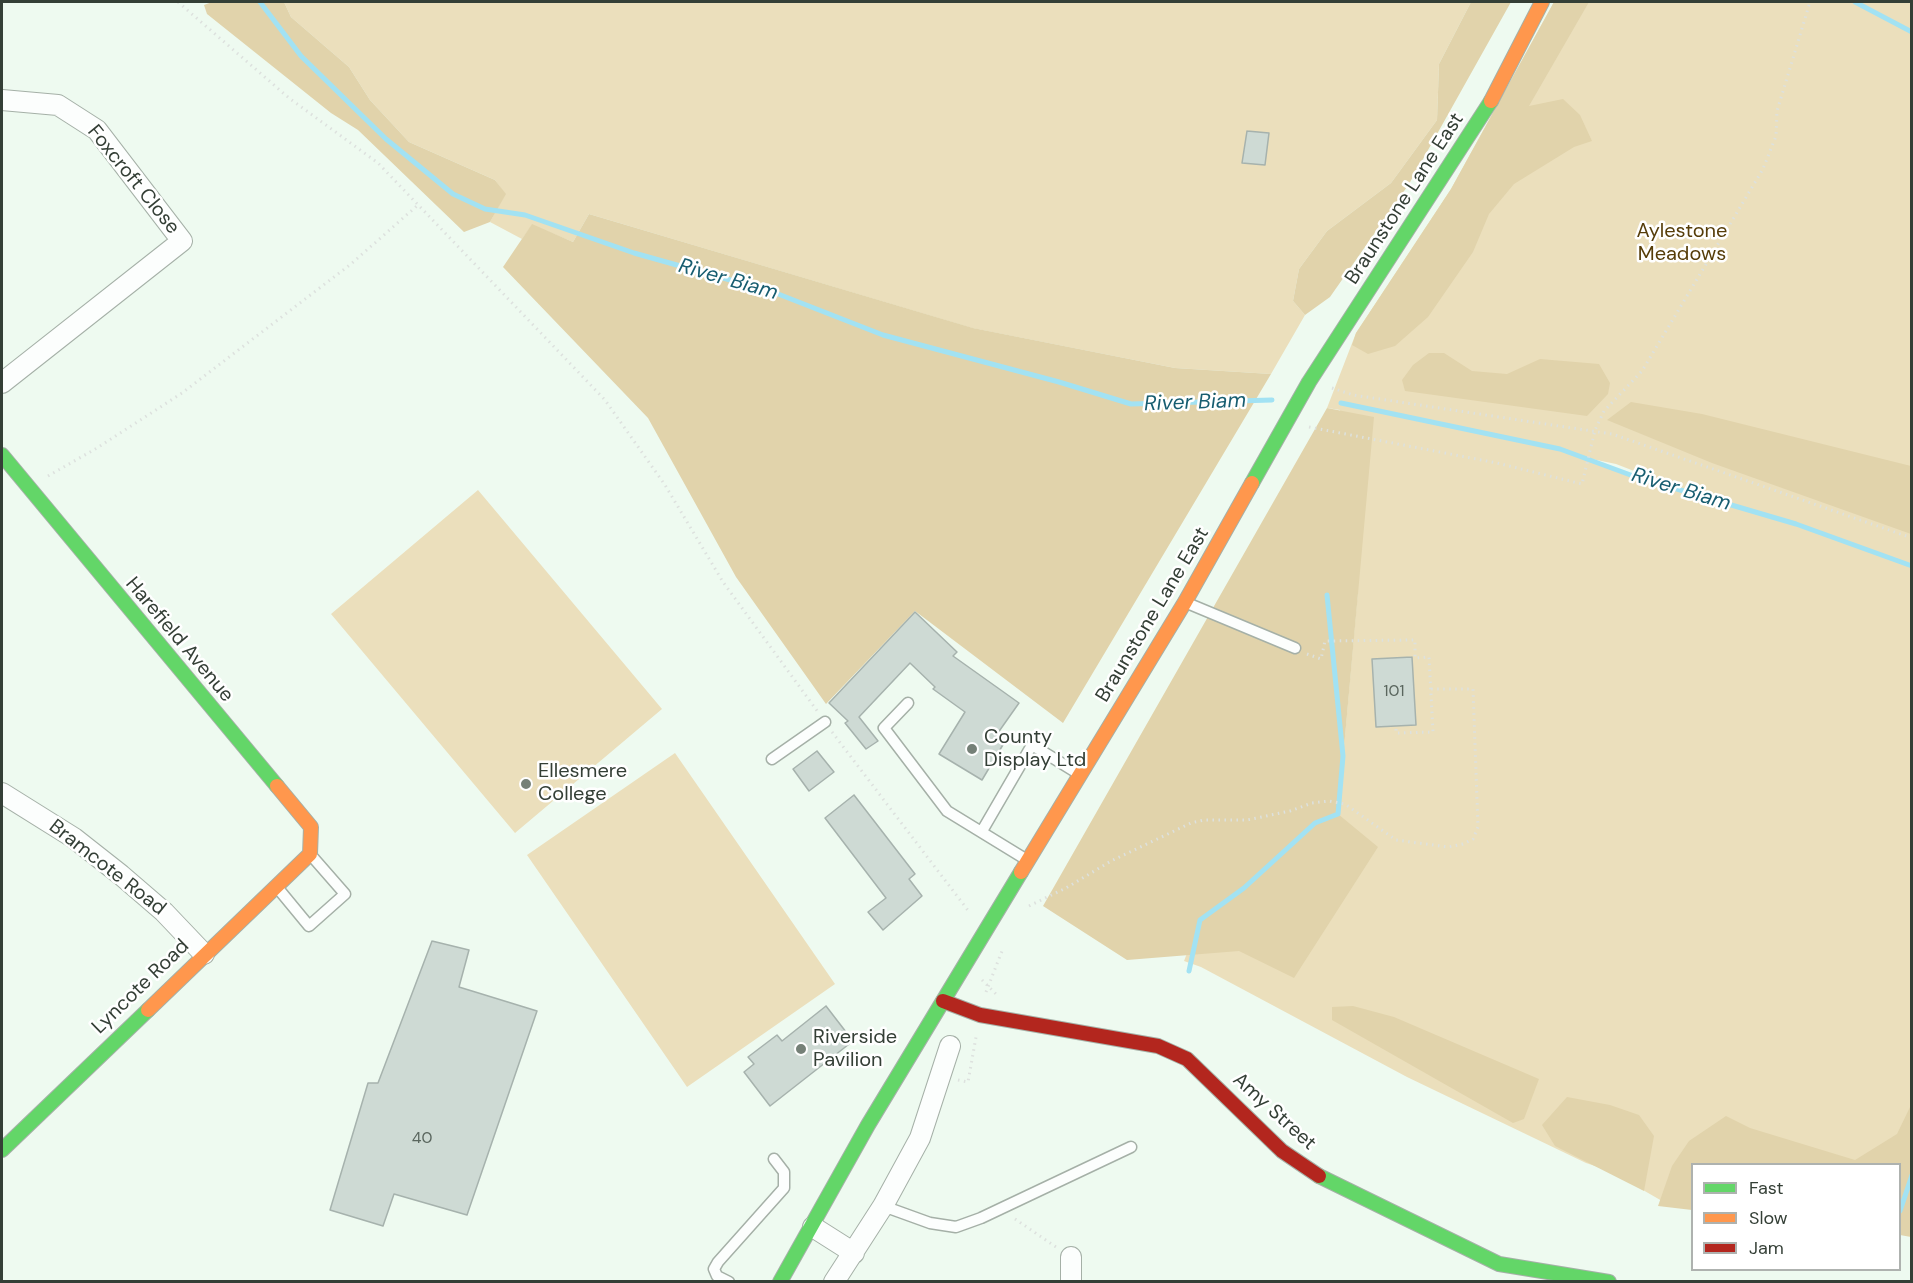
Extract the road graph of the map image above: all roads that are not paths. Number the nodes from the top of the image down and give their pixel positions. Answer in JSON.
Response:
{"nodes":[{"id":1,"x":1542,"y":2,"type":"edge"},
{"id":2,"x":2,"y":100,"type":"edge"},
{"id":3,"x":2,"y":383,"type":"edge"},
{"id":4,"x":2,"y":455,"type":"edge"},
{"id":5,"x":1185,"y":602,"type":"junction"},
{"id":6,"x":1295,"y":648,"type":"road end"},
{"id":7,"x":908,"y":703,"type":"dead end"},
{"id":8,"x":825,"y":722,"type":"road end"},
{"id":9,"x":772,"y":759,"type":"dead end"},
{"id":10,"x":1079,"y":774,"type":"junction"},
{"id":11,"x":2,"y":793,"type":"edge"},
{"id":12,"x":982,"y":831,"type":"junction"},
{"id":13,"x":310,"y":854,"type":"junction"},
{"id":14,"x":1030,"y":862,"type":"junction"},
{"id":15,"x":276,"y":886,"type":"junction"},
{"id":16,"x":204,"y":954,"type":"junction"},
{"id":17,"x":943,"y":1001,"type":"junction"},
{"id":18,"x":950,"y":1046,"type":"dead end"},
{"id":19,"x":1131,"y":1147,"type":"dead end"},
{"id":20,"x":2,"y":1150,"type":"edge"},
{"id":21,"x":774,"y":1159,"type":"dead end"},
{"id":22,"x":883,"y":1206,"type":"junction"},
{"id":23,"x":813,"y":1227,"type":"junction"},
{"id":24,"x":854,"y":1253,"type":"junction"},
{"id":25,"x":1071,"y":1257,"type":"road end"},
{"id":26,"x":1497,"y":1273,"type":"edge"},
{"id":27,"x":715,"y":1279,"type":"edge"},
{"id":28,"x":729,"y":1281,"type":"edge"},
{"id":29,"x":780,"y":1281,"type":"edge"},
{"id":30,"x":834,"y":1281,"type":"edge"},
{"id":31,"x":1071,"y":1281,"type":"edge"},
{"id":32,"x":1609,"y":1281,"type":"edge"}],
"edges":[{"from":1,"to":5,"type":"street","name":"Braunstone Lane East"},
{"from":2,"to":3,"type":"street","name":"Foxcroft Close"},
{"from":4,"to":13,"type":"street","name":"Harefield Avenue"},
{"from":5,"to":6,"type":"lane"},
{"from":5,"to":10,"type":"street","name":"Braunstone Lane East"},
{"from":7,"to":12,"type":"lane"},
{"from":8,"to":9,"type":"lane"},
{"from":10,"to":12,"type":"lane"},
{"from":10,"to":14,"type":"street","name":"Braunstone Lane East"},
{"from":11,"to":16,"type":"street","name":"Bramcote Road"},
{"from":12,"to":14,"type":"lane"},
{"from":13,"to":15,"type":"street","name":"Lyncote Road"},
{"from":13,"to":15,"type":"lane"},
{"from":14,"to":17,"type":"street","name":"Braunstone Lane East"},
{"from":15,"to":16,"type":"street","name":"Lyncote Road"},
{"from":16,"to":20,"type":"street","name":"Lyncote Road"},
{"from":17,"to":23,"type":"street","name":"Braunstone Lane East"},
{"from":17,"to":26,"type":"street","name":"Amy Street"},
{"from":18,"to":22,"type":"street"},
{"from":19,"to":22,"type":"lane"},
{"from":21,"to":27,"type":"lane"},
{"from":22,"to":24,"type":"street"},
{"from":23,"to":24,"type":"street"},
{"from":23,"to":29,"type":"street","name":"Braunstone Lane East"},
{"from":24,"to":30,"type":"street"},
{"from":25,"to":31,"type":"street"},
{"from":26,"to":32,"type":"street","name":"Amy Street"},
{"from":27,"to":28,"type":"lane"}]}
